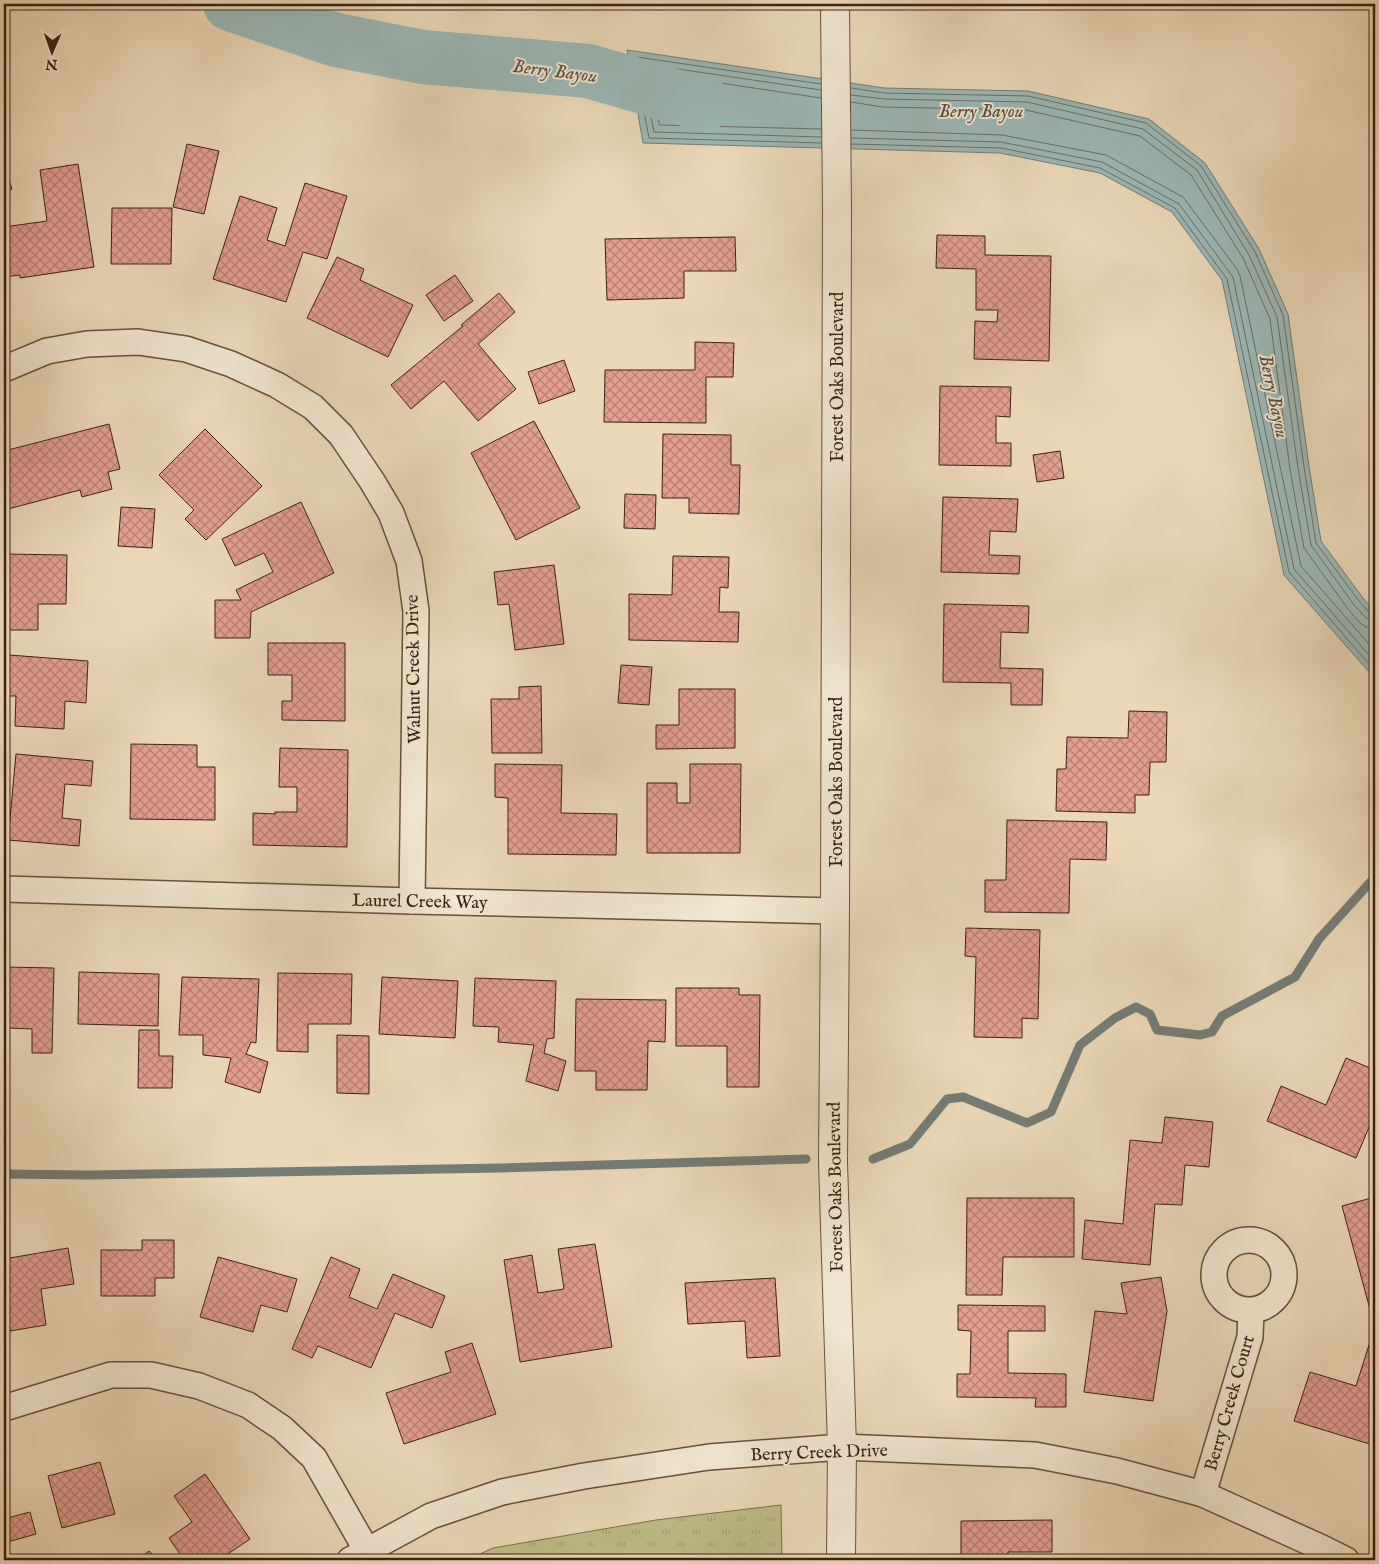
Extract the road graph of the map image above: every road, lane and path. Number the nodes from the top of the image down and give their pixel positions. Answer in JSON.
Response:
{"nodes":[{"id":1,"x":835,"y":4,"type":"edge"},
{"id":2,"x":4,"y":370,"type":"edge"},
{"id":3,"x":4,"y":889,"type":"edge"},
{"id":4,"x":412,"y":901,"type":"junction"},
{"id":5,"x":836,"y":911,"type":"junction"},
{"id":6,"x":1251,"y":1311,"type":"dead end"},
{"id":7,"x":4,"y":1408,"type":"edge"},
{"id":8,"x":842,"y":1447,"type":"junction"},
{"id":9,"x":1203,"y":1494,"type":"junction"},
{"id":10,"x":358,"y":1556,"type":"edge"},
{"id":11,"x":841,"y":1560,"type":"edge"},
{"id":12,"x":1346,"y":1560,"type":"edge"}],
"edges":[{"from":1,"to":5,"type":"street","name":"Forest Oaks Boulevard"},
{"from":2,"to":4,"type":"street","name":"Walnut Creek Drive"},
{"from":3,"to":4,"type":"street","name":"Laurel Creek Way"},
{"from":4,"to":5,"type":"street","name":"Laurel Creek Way"},
{"from":5,"to":8,"type":"street","name":"Forest Oaks Boulevard"},
{"from":6,"to":9,"type":"street","name":"Berry Creek Court"},
{"from":7,"to":10,"type":"street"},
{"from":8,"to":9,"type":"street","name":"Berry Creek Drive"},
{"from":8,"to":10,"type":"street","name":"Berry Creek Drive"},
{"from":8,"to":11,"type":"street","name":"Forest Oaks Boulevard"},
{"from":9,"to":12,"type":"street","name":"Berry Creek Drive"}]}
